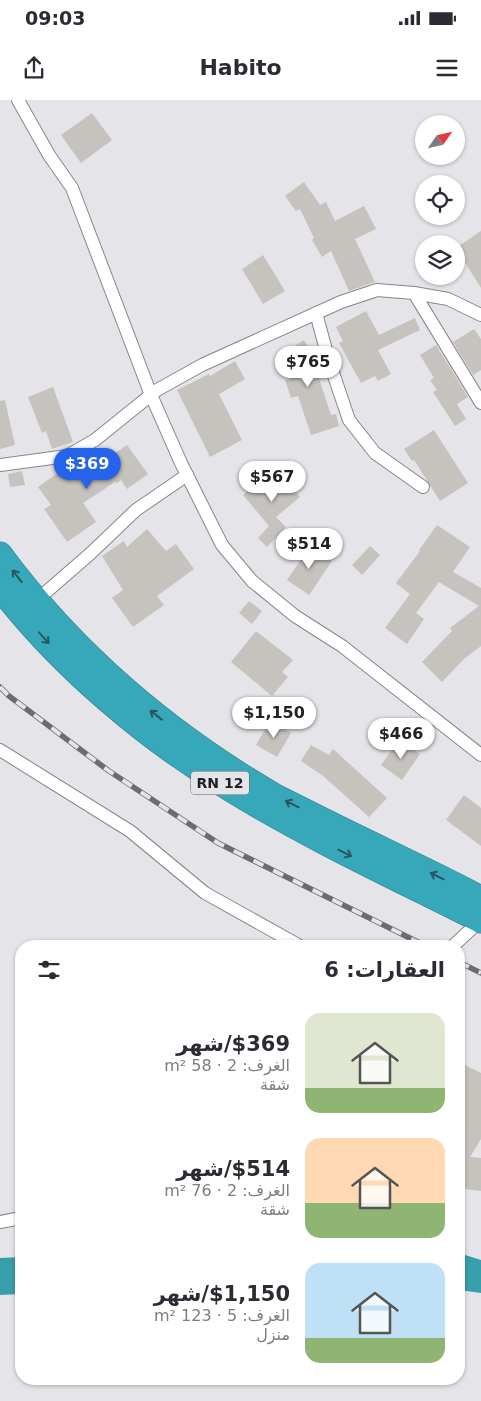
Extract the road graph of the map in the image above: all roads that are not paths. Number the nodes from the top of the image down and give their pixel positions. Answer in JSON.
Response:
{"nodes":[{"id":1,"x":18,"y":100,"type":"edge"},
{"id":2,"x":414,"y":293,"type":"junction"},
{"id":3,"x":316,"y":313,"type":"junction"},
{"id":4,"x":481,"y":315,"type":"edge"},
{"id":5,"x":151,"y":395,"type":"junction"},
{"id":6,"x":481,"y":403,"type":"edge"},
{"id":7,"x":0,"y":465,"type":"edge"},
{"id":8,"x":187,"y":475,"type":"junction"},
{"id":9,"x":423,"y":487,"type":"dead end"},
{"id":10,"x":0,"y":554,"type":"edge"},
{"id":11,"x":0,"y":588,"type":"edge"},
{"id":12,"x":37,"y":600,"type":"junction"},
{"id":13,"x":0,"y":750,"type":"edge"},
{"id":14,"x":481,"y":755,"type":"edge"},
{"id":15,"x":481,"y":913,"type":"edge"},
{"id":16,"x":289,"y":940,"type":"edge"},
{"id":17,"x":458,"y":940,"type":"edge"},
{"id":18,"x":15,"y":1219,"type":"edge"},
{"id":19,"x":0,"y":1222,"type":"edge"}],
"edges":[{"from":1,"to":5,"type":"street"},
{"from":2,"to":3,"type":"street"},
{"from":2,"to":4,"type":"street"},
{"from":2,"to":6,"type":"street"},
{"from":3,"to":5,"type":"street"},
{"from":3,"to":9,"type":"street"},
{"from":5,"to":7,"type":"street"},
{"from":5,"to":8,"type":"street"},
{"from":8,"to":12,"type":"street"},
{"from":8,"to":14,"type":"street"},
{"from":12,"to":10,"type":"highway","number":"RN 12","one_way":true},
{"from":11,"to":15,"type":"highway","number":"RN 12","one_way":true},
{"from":15,"to":12,"type":"highway","number":"RN 12","one_way":true},
{"from":13,"to":16,"type":"street"},
{"from":15,"to":17,"type":"street"},
{"from":18,"to":19,"type":"street"}]}
